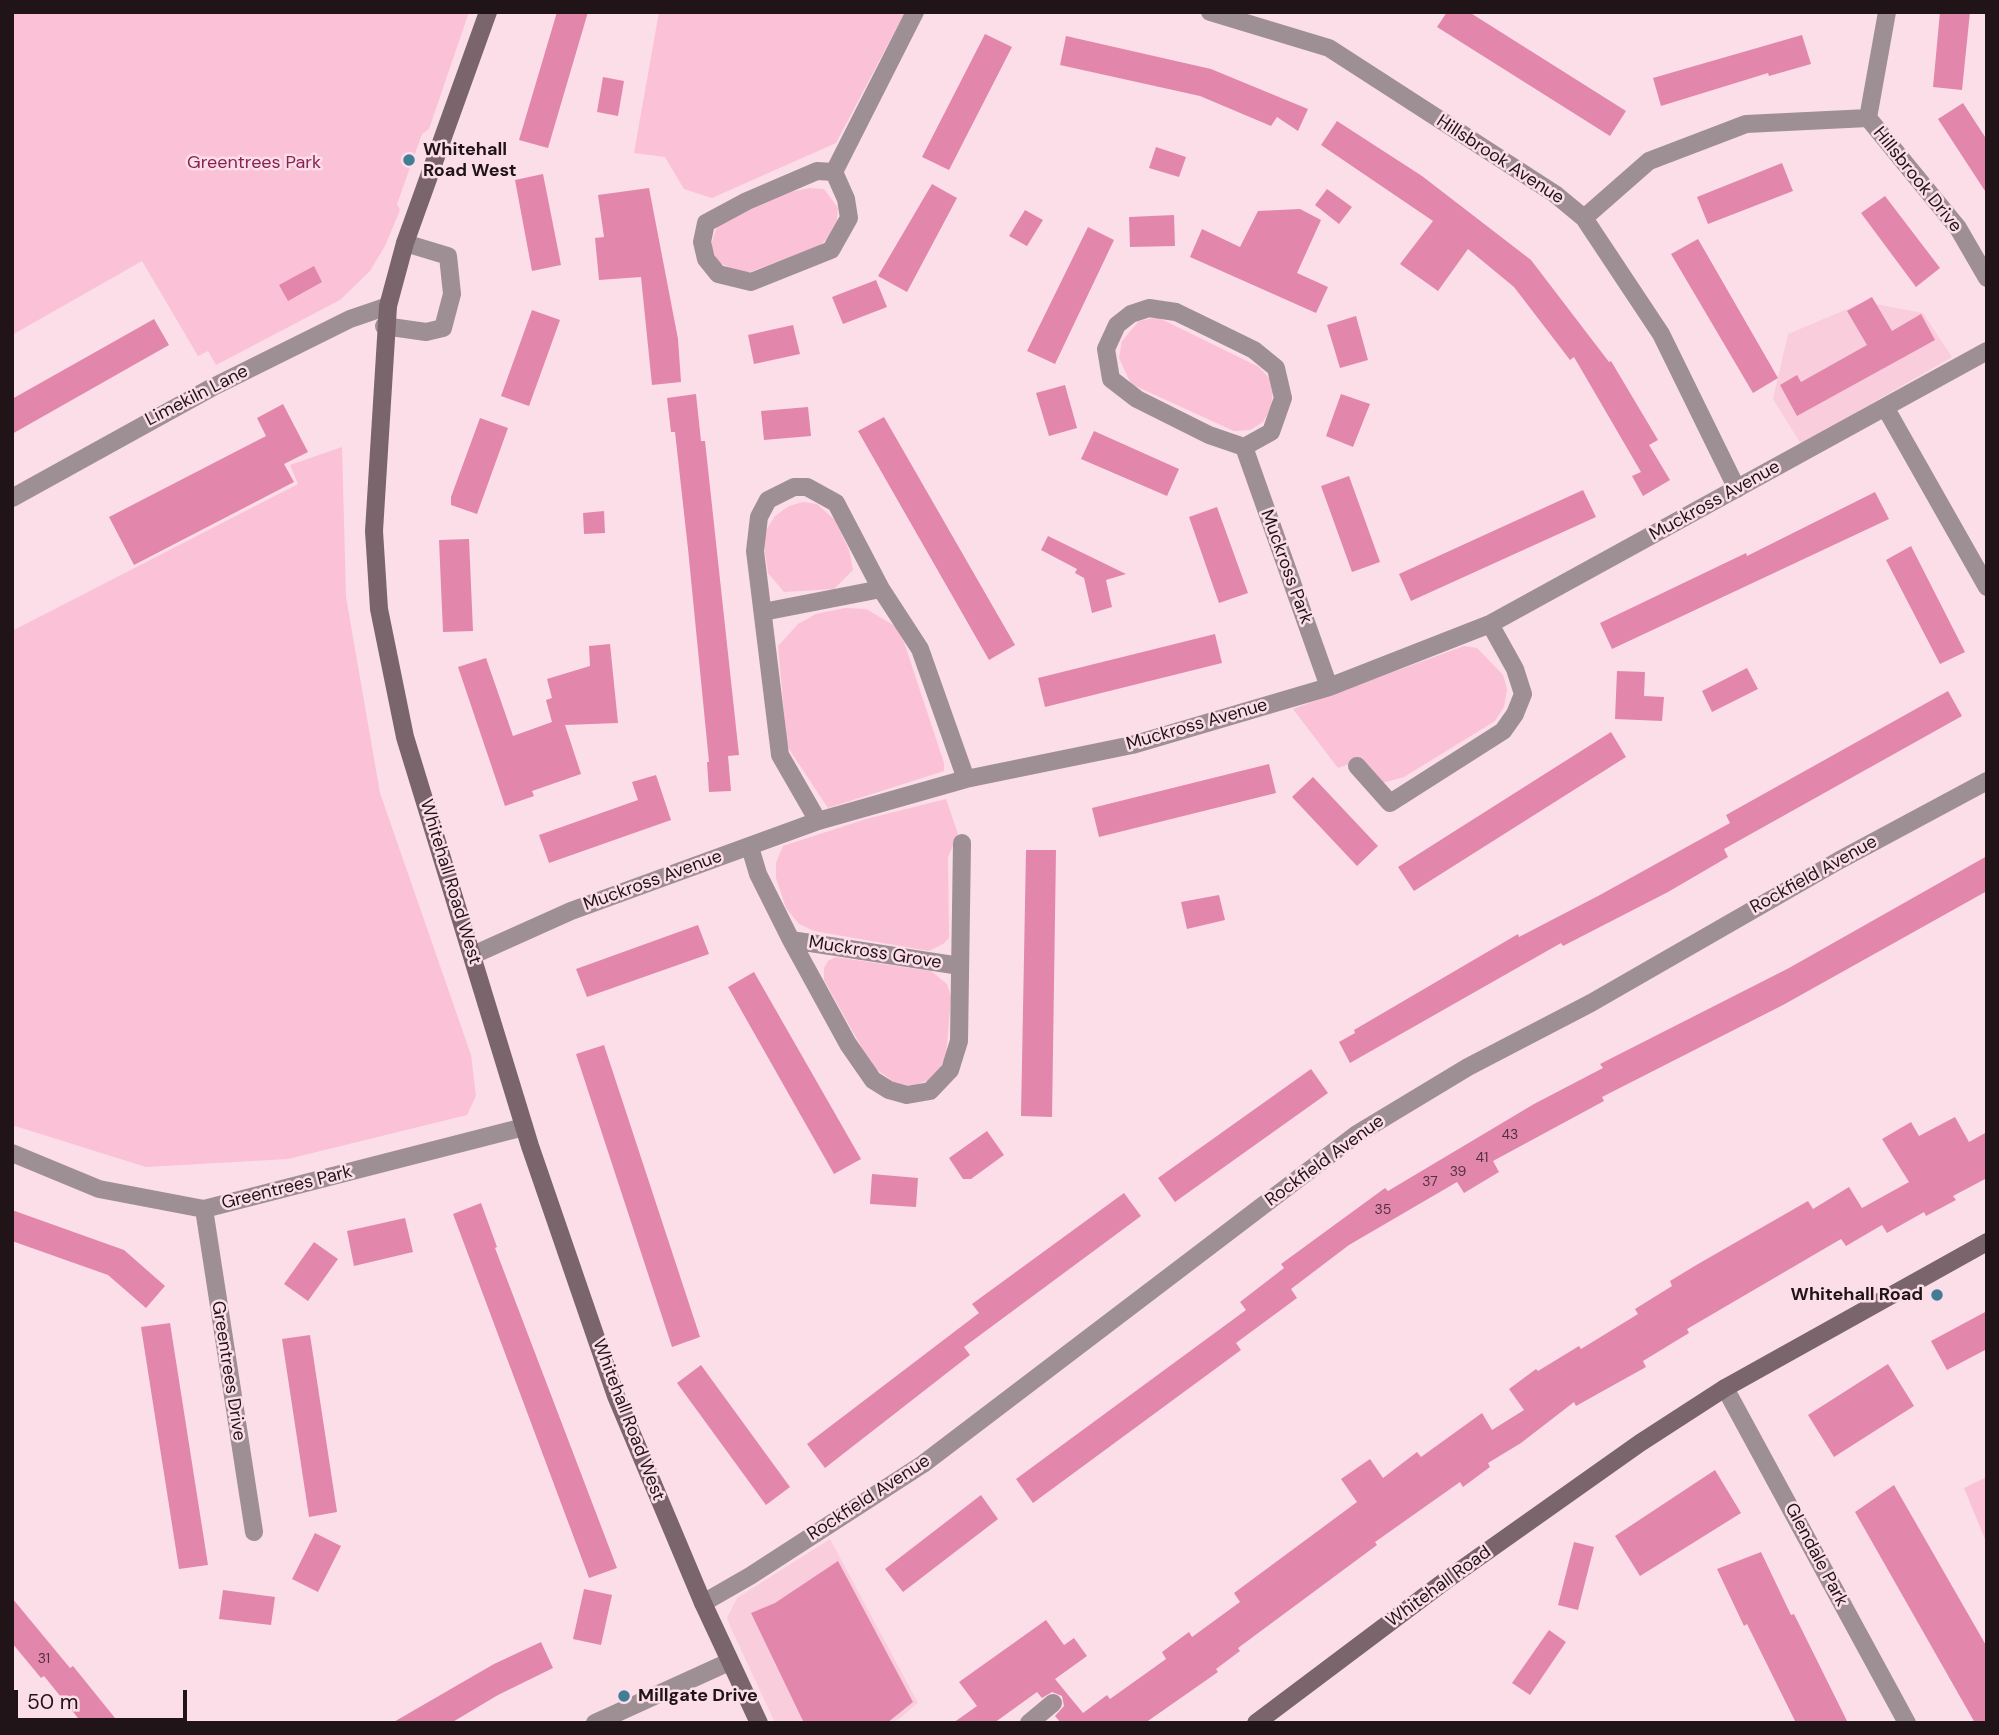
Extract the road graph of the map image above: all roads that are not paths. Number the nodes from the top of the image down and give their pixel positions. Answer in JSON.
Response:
{"nodes":[{"id":1,"x":488,"y":12,"type":"edge"},
{"id":2,"x":915,"y":12,"type":"edge"},
{"id":3,"x":1209,"y":12,"type":"edge"},
{"id":4,"x":1887,"y":12,"type":"edge"},
{"id":5,"x":1868,"y":118,"type":"junction"},
{"id":6,"x":834,"y":172,"type":"junction"},
{"id":7,"x":1584,"y":218,"type":"junction"},
{"id":8,"x":405,"y":243,"type":"junction"},
{"id":9,"x":1987,"y":278,"type":"edge"},
{"id":10,"x":388,"y":306,"type":"junction"},
{"id":11,"x":384,"y":326,"type":"junction"},
{"id":12,"x":1987,"y":351,"type":"edge"},
{"id":13,"x":1885,"y":407,"type":"junction"},
{"id":14,"x":1244,"y":447,"type":"junction"},
{"id":15,"x":1737,"y":489,"type":"junction"},
{"id":16,"x":12,"y":498,"type":"edge"},
{"id":17,"x":1987,"y":587,"type":"edge"},
{"id":18,"x":881,"y":589,"type":"junction"},
{"id":19,"x":763,"y":612,"type":"junction"},
{"id":20,"x":1490,"y":624,"type":"junction"},
{"id":21,"x":1329,"y":687,"type":"junction"},
{"id":22,"x":1357,"y":766,"type":"dead end"},
{"id":23,"x":966,"y":779,"type":"junction"},
{"id":24,"x":1987,"y":781,"type":"edge"},
{"id":25,"x":818,"y":821,"type":"junction"},
{"id":26,"x":962,"y":843,"type":"dead end"},
{"id":27,"x":750,"y":847,"type":"junction"},
{"id":28,"x":791,"y":940,"type":"junction"},
{"id":29,"x":473,"y":955,"type":"junction"},
{"id":30,"x":960,"y":966,"type":"junction"},
{"id":31,"x":524,"y":1127,"type":"junction"},
{"id":32,"x":12,"y":1153,"type":"edge"},
{"id":33,"x":204,"y":1209,"type":"junction"},
{"id":34,"x":1987,"y":1242,"type":"edge"},
{"id":35,"x":1725,"y":1388,"type":"junction"},
{"id":36,"x":254,"y":1532,"type":"dead end"},
{"id":37,"x":703,"y":1603,"type":"junction"},
{"id":38,"x":729,"y":1662,"type":"junction"},
{"id":39,"x":1053,"y":1703,"type":"dead end"},
{"id":40,"x":1032,"y":1722,"type":"edge"},
{"id":41,"x":595,"y":1723,"type":"edge"},
{"id":42,"x":759,"y":1723,"type":"edge"},
{"id":43,"x":1256,"y":1723,"type":"edge"},
{"id":44,"x":1907,"y":1723,"type":"edge"}],
"edges":[{"from":1,"to":8,"type":"street","name":"Whitehall Road West"},
{"from":2,"to":6,"type":"street"},
{"from":3,"to":7,"type":"street","name":"Hillsbrook Avenue"},
{"from":4,"to":5,"type":"street","name":"Hillsbrook Drive"},
{"from":5,"to":7,"type":"street","name":"Hillsbrook Drive"},
{"from":5,"to":9,"type":"street","name":"Hillsbrook Drive"},
{"from":6,"to":6,"type":"street"},
{"from":7,"to":15,"type":"street","name":"Hillsbrook Avenue"},
{"from":8,"to":10,"type":"street","name":"Whitehall Road West"},
{"from":8,"to":11,"type":"street"},
{"from":10,"to":11,"type":"street","name":"Whitehall Road West"},
{"from":10,"to":16,"type":"street","name":"Limekiln Lane"},
{"from":11,"to":29,"type":"street","name":"Whitehall Road West"},
{"from":12,"to":13,"type":"street","name":"Muckross Avenue"},
{"from":13,"to":15,"type":"street","name":"Muckross Avenue"},
{"from":13,"to":17,"type":"street"},
{"from":14,"to":14,"type":"street"},
{"from":14,"to":21,"type":"street","name":"Muckross Park"},
{"from":15,"to":20,"type":"street","name":"Muckross Avenue"},
{"from":18,"to":19,"type":"street"},
{"from":18,"to":19,"type":"street"},
{"from":18,"to":23,"type":"street"},
{"from":19,"to":25,"type":"street"},
{"from":20,"to":21,"type":"street","name":"Muckross Avenue"},
{"from":20,"to":22,"type":"street"},
{"from":21,"to":23,"type":"street","name":"Muckross Avenue"},
{"from":23,"to":25,"type":"street","name":"Muckross Avenue"},
{"from":24,"to":37,"type":"street","name":"Rockfield Avenue"},
{"from":25,"to":27,"type":"street","name":"Muckross Avenue"},
{"from":26,"to":30,"type":"street","name":"Muckross Grove"},
{"from":27,"to":28,"type":"street","name":"Muckross Grove"},
{"from":27,"to":29,"type":"street","name":"Muckross Avenue"},
{"from":28,"to":30,"type":"street","name":"Muckross Grove"},
{"from":28,"to":30,"type":"street","name":"Muckross Grove"},
{"from":29,"to":31,"type":"street","name":"Whitehall Road West"},
{"from":31,"to":33,"type":"street","name":"Greentrees Park"},
{"from":31,"to":37,"type":"street","name":"Whitehall Road West"},
{"from":32,"to":33,"type":"street","name":"Greentrees Park"},
{"from":33,"to":36,"type":"street","name":"Greentrees Drive"},
{"from":34,"to":35,"type":"street","name":"Whitehall Road"},
{"from":35,"to":43,"type":"street","name":"Whitehall Road"},
{"from":35,"to":44,"type":"street","name":"Glendale Park"},
{"from":37,"to":38,"type":"street","name":"Whitehall Road West"},
{"from":38,"to":41,"type":"street"},
{"from":38,"to":42,"type":"street","name":"Whitehall Road West"},
{"from":39,"to":40,"type":"street"}]}
